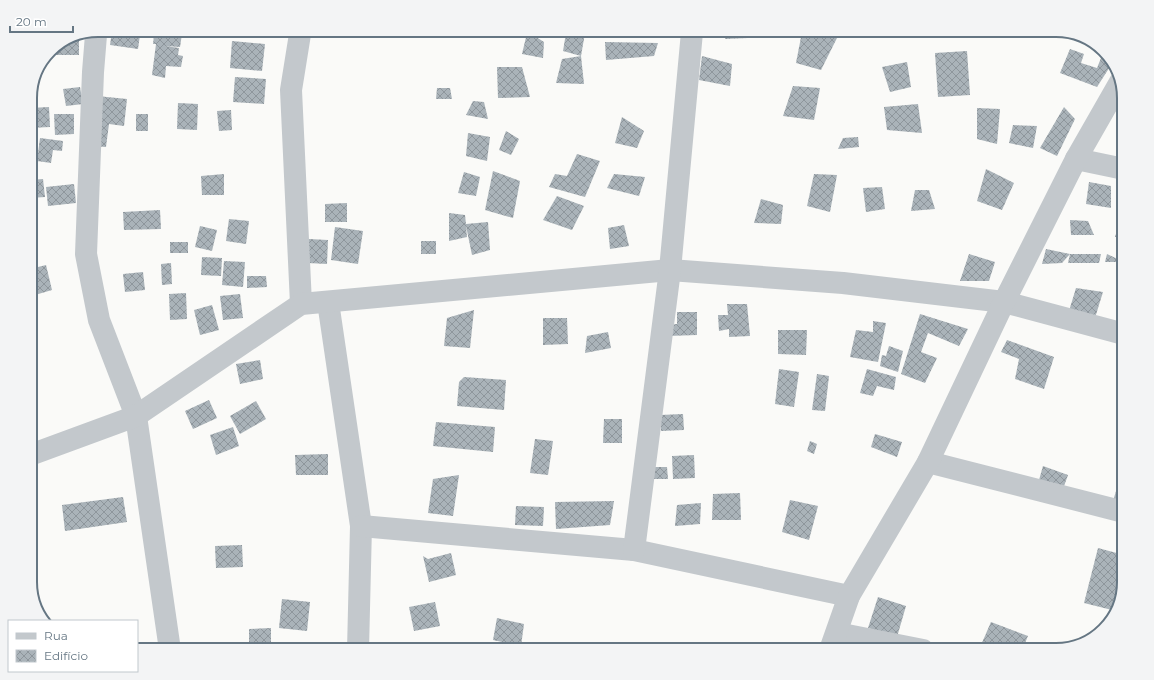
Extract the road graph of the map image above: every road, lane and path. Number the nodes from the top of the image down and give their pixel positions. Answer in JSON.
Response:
{"nodes":[{"id":1,"x":96,"y":37,"type":"edge"},
{"id":2,"x":300,"y":37,"type":"edge"},
{"id":3,"x":692,"y":37,"type":"edge"},
{"id":4,"x":1116,"y":89,"type":"edge"},
{"id":5,"x":1076,"y":159,"type":"junction"},
{"id":6,"x":1117,"y":167,"type":"edge"},
{"id":7,"x":670,"y":270,"type":"junction"},
{"id":8,"x":328,"y":302,"type":"junction"},
{"id":9,"x":1004,"y":302,"type":"junction"},
{"id":10,"x":301,"y":304,"type":"junction"},
{"id":11,"x":1117,"y":332,"type":"edge"},
{"id":12,"x":136,"y":416,"type":"junction"},
{"id":13,"x":37,"y":453,"type":"edge"},
{"id":14,"x":928,"y":462,"type":"junction"},
{"id":15,"x":1117,"y":510,"type":"edge"},
{"id":16,"x":362,"y":526,"type":"junction"},
{"id":17,"x":634,"y":550,"type":"junction"},
{"id":18,"x":849,"y":596,"type":"junction"},
{"id":19,"x":834,"y":642,"type":"edge"},
{"id":20,"x":169,"y":643,"type":"edge"},
{"id":21,"x":358,"y":643,"type":"edge"},
{"id":22,"x":845,"y":643,"type":"edge"}],
"edges":[{"from":1,"to":12,"type":"street"},
{"from":2,"to":10,"type":"street"},
{"from":3,"to":7,"type":"street"},
{"from":4,"to":5,"type":"street"},
{"from":5,"to":6,"type":"street"},
{"from":5,"to":9,"type":"street"},
{"from":7,"to":8,"type":"street"},
{"from":7,"to":9,"type":"street"},
{"from":7,"to":17,"type":"street"},
{"from":8,"to":10,"type":"street"},
{"from":8,"to":16,"type":"street"},
{"from":9,"to":11,"type":"street"},
{"from":9,"to":14,"type":"street"},
{"from":10,"to":12,"type":"street"},
{"from":12,"to":13,"type":"street"},
{"from":12,"to":20,"type":"street"},
{"from":14,"to":15,"type":"street"},
{"from":14,"to":18,"type":"street"},
{"from":16,"to":17,"type":"street"},
{"from":16,"to":21,"type":"street"},
{"from":17,"to":18,"type":"street"},
{"from":18,"to":19,"type":"street"},
{"from":19,"to":22,"type":"street"}]}
